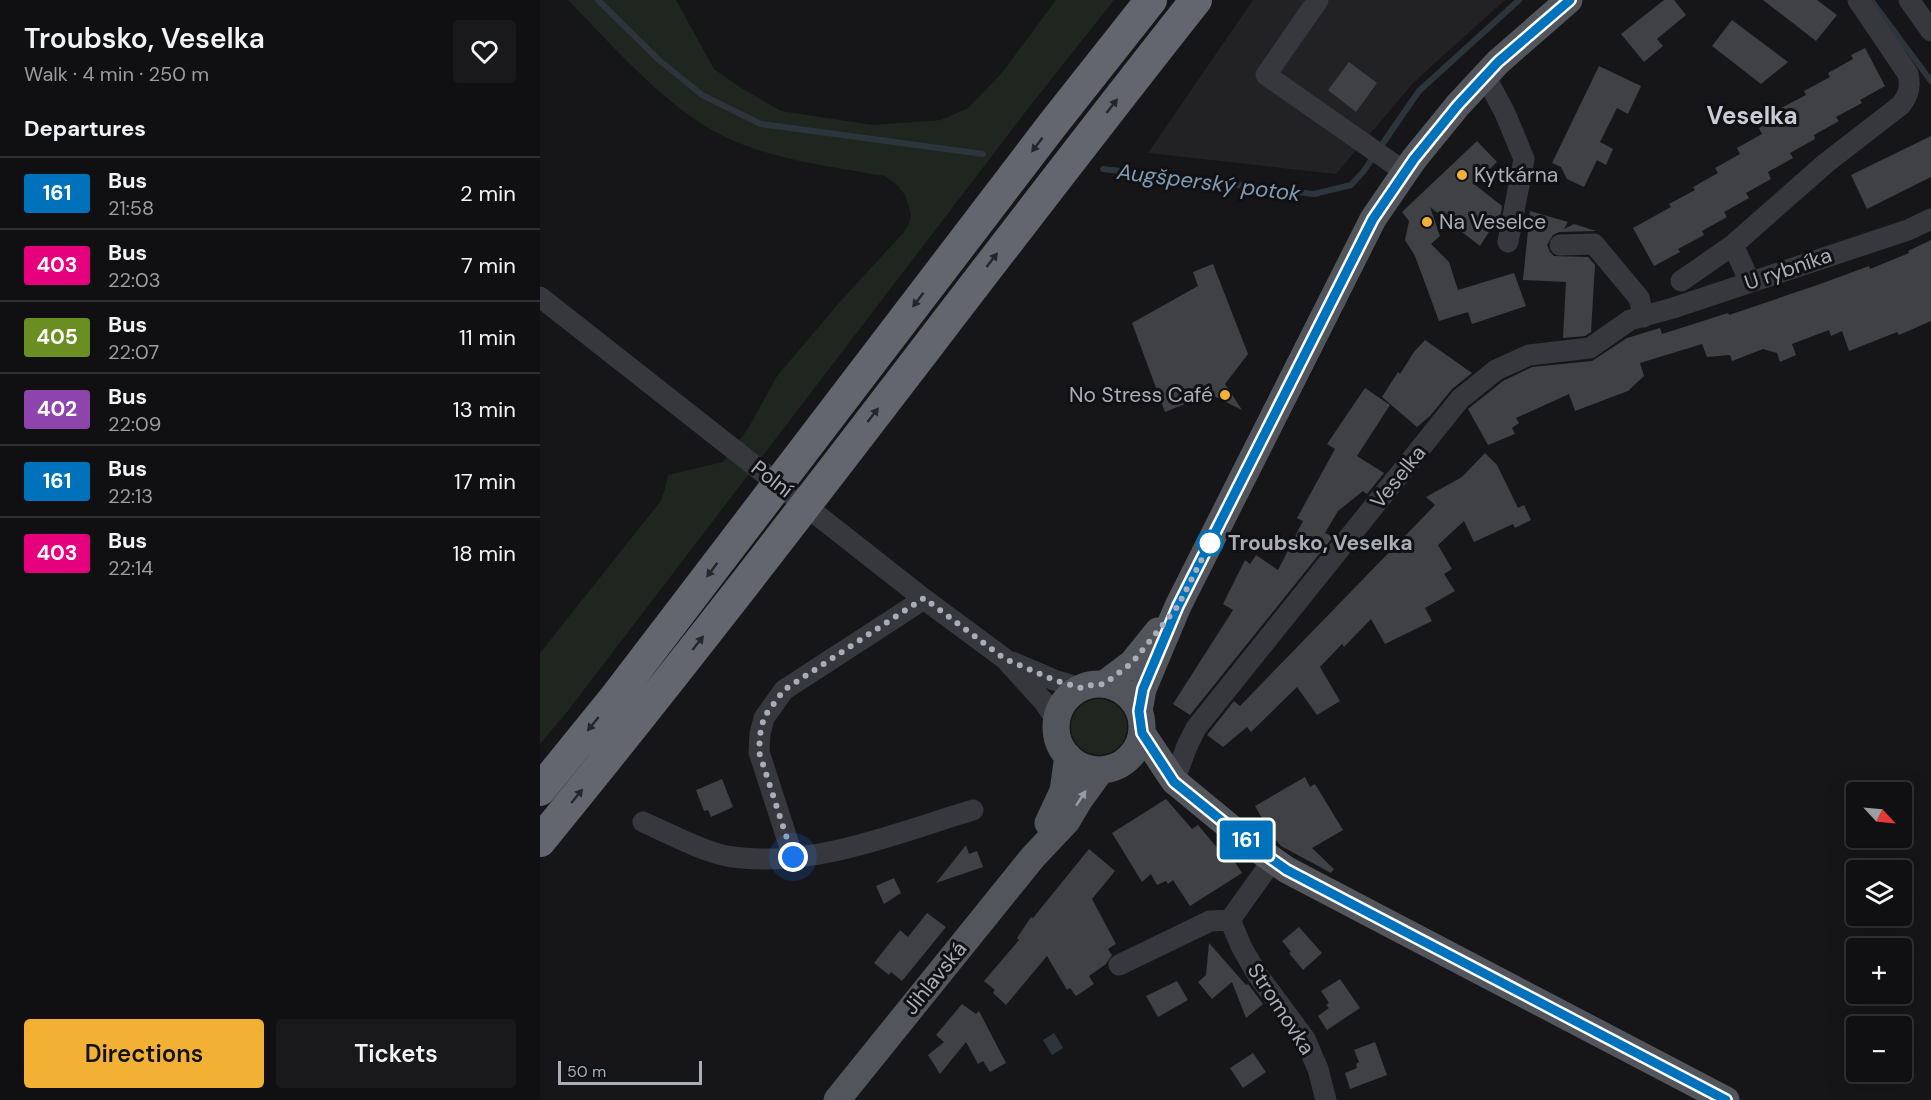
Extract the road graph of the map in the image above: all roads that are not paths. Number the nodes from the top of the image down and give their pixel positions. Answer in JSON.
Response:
{"nodes":[{"id":1,"x":1151,"y":0,"type":"edge"},
{"id":2,"x":1196,"y":0,"type":"edge"},
{"id":3,"x":1318,"y":0,"type":"edge"},
{"id":4,"x":1569,"y":0,"type":"edge"},
{"id":5,"x":1858,"y":0,"type":"edge"},
{"id":6,"x":1909,"y":0,"type":"edge"},
{"id":7,"x":1931,"y":31,"type":"edge"},
{"id":8,"x":1485,"y":76,"type":"junction"},
{"id":9,"x":1395,"y":165,"type":"junction"},
{"id":10,"x":1931,"y":219,"type":"edge"},
{"id":11,"x":1508,"y":243,"type":"dead end"},
{"id":12,"x":1560,"y":245,"type":"dead end"},
{"id":13,"x":1733,"y":245,"type":"junction"},
{"id":14,"x":1681,"y":281,"type":"dead end"},
{"id":15,"x":1750,"y":282,"type":"junction"},
{"id":16,"x":540,"y":297,"type":"edge"},
{"id":17,"x":1644,"y":317,"type":"junction"},
{"id":18,"x":924,"y":598,"type":"junction"},
{"id":19,"x":1178,"y":606,"type":"junction"},
{"id":20,"x":1005,"y":659,"type":"junction"},
{"id":21,"x":1093,"y":686,"type":"junction"},
{"id":22,"x":1057,"y":721,"type":"junction"},
{"id":23,"x":1141,"y":722,"type":"junction"},
{"id":24,"x":1068,"y":756,"type":"junction"},
{"id":25,"x":1110,"y":768,"type":"junction"},
{"id":26,"x":1174,"y":782,"type":"junction"},
{"id":27,"x":540,"y":790,"type":"edge"},
{"id":28,"x":973,"y":810,"type":"dead end"},
{"id":29,"x":643,"y":822,"type":"dead end"},
{"id":30,"x":540,"y":841,"type":"edge"},
{"id":31,"x":793,"y":857,"type":"junction"},
{"id":32,"x":1033,"y":857,"type":"junction"},
{"id":33,"x":1272,"y":861,"type":"junction"},
{"id":34,"x":1230,"y":921,"type":"junction"},
{"id":35,"x":1119,"y":965,"type":"dead end"},
{"id":36,"x":837,"y":1100,"type":"edge"},
{"id":37,"x":1326,"y":1100,"type":"edge"},
{"id":38,"x":1726,"y":1100,"type":"edge"}],
"edges":[{"from":1,"to":27,"type":"highway","one_way":true},
{"from":30,"to":2,"type":"highway","one_way":true},
{"from":3,"to":9,"type":"street"},
{"from":4,"to":8,"type":"main road","name":"Jihlavská"},
{"from":5,"to":13,"type":"street"},
{"from":6,"to":7,"type":"street"},
{"from":8,"to":9,"type":"main road","name":"Jihlavská"},
{"from":8,"to":11,"type":"street"},
{"from":9,"to":19,"type":"main road","name":"Jihlavská"},
{"from":10,"to":15,"type":"street","name":"U rybníka"},
{"from":12,"to":17,"type":"street"},
{"from":13,"to":14,"type":"street"},
{"from":13,"to":15,"type":"street"},
{"from":15,"to":17,"type":"street","name":"U rybníka"},
{"from":16,"to":18,"type":"street","name":"Polní"},
{"from":17,"to":26,"type":"street","name":"Veselka"},
{"from":18,"to":20,"type":"street","name":"Polní"},
{"from":18,"to":31,"type":"street"},
{"from":19,"to":21,"type":"main road","name":"Jihlavská"},
{"from":19,"to":23,"type":"main road","name":"Jihlavská"},
{"from":20,"to":21,"type":"street","name":"Polní"},
{"from":20,"to":22,"type":"street","name":"Polní"},
{"from":21,"to":22,"type":"main road","name":"Jihlavská"},
{"from":21,"to":23,"type":"main road"},
{"from":22,"to":24,"type":"main road"},
{"from":23,"to":25,"type":"main road","name":"Jihlavská"},
{"from":23,"to":26,"type":"main road"},
{"from":24,"to":25,"type":"main road"},
{"from":24,"to":32,"type":"main road","name":"Jihlavská"},
{"from":25,"to":26,"type":"main road"},
{"from":32,"to":25,"type":"main road","name":"Jihlavská","one_way":true},
{"from":26,"to":33,"type":"main road"},
{"from":28,"to":31,"type":"street"},
{"from":29,"to":31,"type":"street"},
{"from":32,"to":36,"type":"main road","name":"Jihlavská"},
{"from":33,"to":34,"type":"street"},
{"from":33,"to":38,"type":"main road"},
{"from":34,"to":35,"type":"street"},
{"from":34,"to":37,"type":"street","name":"Stromovka"}]}
